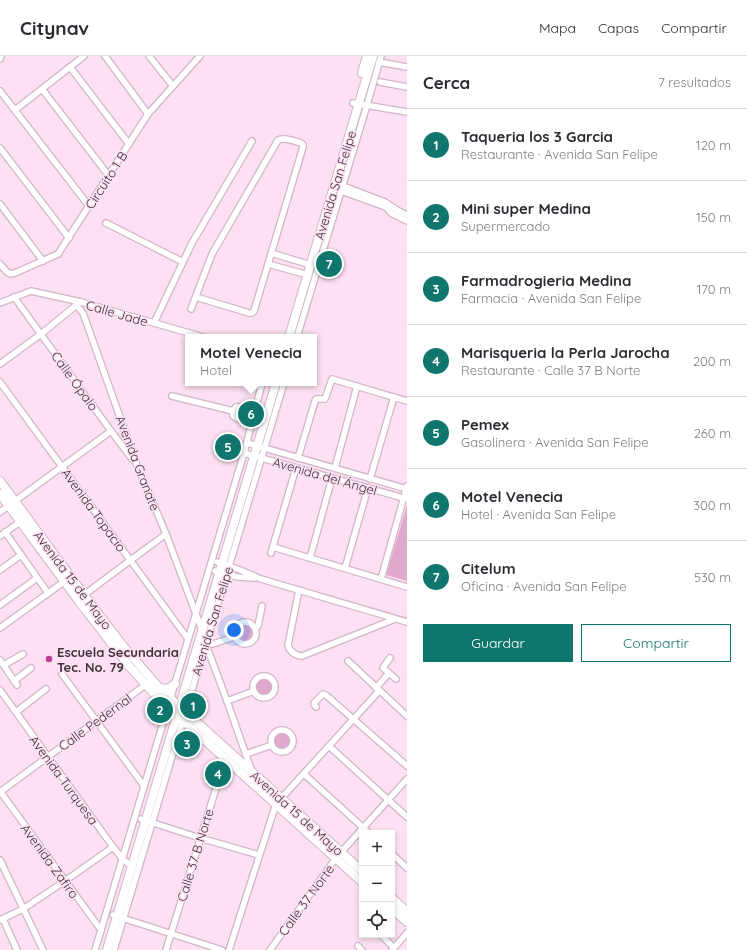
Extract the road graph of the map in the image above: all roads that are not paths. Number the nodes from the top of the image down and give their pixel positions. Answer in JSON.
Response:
{"nodes":[{"id":1,"x":84,"y":56,"type":"edge"},
{"id":2,"x":105,"y":56,"type":"edge"},
{"id":3,"x":149,"y":56,"type":"edge"},
{"id":4,"x":367,"y":56,"type":"edge"},
{"id":5,"x":197,"y":57,"type":"edge"},
{"id":6,"x":378,"y":58,"type":"edge"},
{"id":7,"x":70,"y":67,"type":"junction"},
{"id":8,"x":407,"y":67,"type":"edge"},
{"id":9,"x":380,"y":82,"type":"dead end"},
{"id":10,"x":173,"y":86,"type":"junction"},
{"id":11,"x":407,"y":87,"type":"edge"},
{"id":12,"x":42,"y":89,"type":"junction"},
{"id":13,"x":0,"y":91,"type":"edge"},
{"id":14,"x":360,"y":104,"type":"junction"},
{"id":15,"x":15,"y":110,"type":"junction"},
{"id":16,"x":407,"y":112,"type":"edge"},
{"id":17,"x":148,"y":114,"type":"junction"},
{"id":18,"x":252,"y":141,"type":"dead end"},
{"id":19,"x":129,"y":144,"type":"junction"},
{"id":20,"x":0,"y":148,"type":"edge"},
{"id":21,"x":348,"y":153,"type":"junction"},
{"id":22,"x":109,"y":176,"type":"junction"},
{"id":23,"x":342,"y":189,"type":"junction"},
{"id":24,"x":0,"y":204,"type":"edge"},
{"id":25,"x":386,"y":205,"type":"junction"},
{"id":26,"x":89,"y":206,"type":"junction"},
{"id":27,"x":407,"y":215,"type":"edge"},
{"id":28,"x":407,"y":221,"type":"edge"},
{"id":29,"x":106,"y":223,"type":"dead end"},
{"id":30,"x":69,"y":238,"type":"junction"},
{"id":31,"x":271,"y":253,"type":"junction"},
{"id":32,"x":43,"y":261,"type":"junction"},
{"id":33,"x":183,"y":262,"type":"junction"},
{"id":34,"x":0,"y":264,"type":"edge"},
{"id":35,"x":268,"y":264,"type":"junction"},
{"id":36,"x":308,"y":264,"type":"junction"},
{"id":37,"x":305,"y":275,"type":"junction"},
{"id":38,"x":14,"y":297,"type":"junction"},
{"id":39,"x":196,"y":297,"type":"junction"},
{"id":40,"x":0,"y":303,"type":"edge"},
{"id":41,"x":78,"y":303,"type":"junction"},
{"id":42,"x":302,"y":307,"type":"junction"},
{"id":43,"x":191,"y":309,"type":"dead end"},
{"id":44,"x":154,"y":323,"type":"junction"},
{"id":45,"x":41,"y":334,"type":"junction"},
{"id":46,"x":192,"y":334,"type":"edge"},
{"id":47,"x":285,"y":334,"type":"edge"},
{"id":48,"x":291,"y":334,"type":"edge"},
{"id":49,"x":298,"y":334,"type":"edge"},
{"id":50,"x":0,"y":364,"type":"edge"},
{"id":51,"x":0,"y":382,"type":"edge"},
{"id":52,"x":261,"y":386,"type":"edge"},
{"id":53,"x":269,"y":386,"type":"edge"},
{"id":54,"x":275,"y":386,"type":"edge"},
{"id":55,"x":283,"y":386,"type":"edge"},
{"id":56,"x":357,"y":386,"type":"junction"},
{"id":57,"x":172,"y":396,"type":"dead end"},
{"id":58,"x":394,"y":397,"type":"junction"},
{"id":59,"x":407,"y":401,"type":"edge"},
{"id":60,"x":233,"y":411,"type":"junction"},
{"id":61,"x":255,"y":418,"type":"junction"},
{"id":62,"x":111,"y":431,"type":"junction"},
{"id":63,"x":255,"y":446,"type":"junction"},
{"id":64,"x":252,"y":455,"type":"junction"},
{"id":65,"x":298,"y":458,"type":"junction"},
{"id":66,"x":137,"y":465,"type":"junction"},
{"id":67,"x":62,"y":467,"type":"junction"},
{"id":68,"x":296,"y":468,"type":"junction"},
{"id":69,"x":335,"y":468,"type":"junction"},
{"id":70,"x":332,"y":478,"type":"junction"},
{"id":71,"x":370,"y":479,"type":"junction"},
{"id":72,"x":0,"y":481,"type":"edge"},
{"id":73,"x":368,"y":488,"type":"junction"},
{"id":74,"x":407,"y":488,"type":"edge"},
{"id":75,"x":0,"y":494,"type":"edge"},
{"id":76,"x":405,"y":499,"type":"edge"},
{"id":77,"x":12,"y":504,"type":"junction"},
{"id":78,"x":0,"y":512,"type":"edge"},
{"id":79,"x":20,"y":522,"type":"junction"},
{"id":80,"x":2,"y":534,"type":"edge"},
{"id":81,"x":166,"y":534,"type":"junction"},
{"id":82,"x":21,"y":555,"type":"junction"},
{"id":83,"x":310,"y":558,"type":"junction"},
{"id":84,"x":130,"y":561,"type":"junction"},
{"id":85,"x":223,"y":564,"type":"junction"},
{"id":86,"x":345,"y":568,"type":"junction"},
{"id":87,"x":0,"y":570,"type":"edge"},
{"id":88,"x":240,"y":570,"type":"junction"},
{"id":89,"x":220,"y":572,"type":"junction"},
{"id":90,"x":238,"y":577,"type":"junction"},
{"id":91,"x":37,"y":578,"type":"junction"},
{"id":92,"x":261,"y":579,"type":"junction"},
{"id":93,"x":381,"y":579,"type":"junction"},
{"id":94,"x":65,"y":582,"type":"junction"},
{"id":95,"x":407,"y":586,"type":"edge"},
{"id":96,"x":299,"y":590,"type":"junction"},
{"id":97,"x":48,"y":593,"type":"junction"},
{"id":98,"x":81,"y":598,"type":"junction"},
{"id":99,"x":0,"y":606,"type":"edge"},
{"id":100,"x":262,"y":606,"type":"dead end"},
{"id":101,"x":196,"y":613,"type":"junction"},
{"id":102,"x":395,"y":619,"type":"junction"},
{"id":103,"x":407,"y":622,"type":"edge"},
{"id":104,"x":201,"y":627,"type":"junction"},
{"id":105,"x":0,"y":628,"type":"edge"},
{"id":106,"x":255,"y":628,"type":"junction"},
{"id":107,"x":234,"y":637,"type":"junction"},
{"id":108,"x":188,"y":639,"type":"junction"},
{"id":109,"x":206,"y":644,"type":"junction"},
{"id":110,"x":23,"y":654,"type":"dead end"},
{"id":111,"x":390,"y":658,"type":"dead end"},
{"id":112,"x":0,"y":660,"type":"edge"},
{"id":113,"x":348,"y":661,"type":"dead end"},
{"id":114,"x":4,"y":665,"type":"junction"},
{"id":115,"x":31,"y":668,"type":"dead end"},
{"id":116,"x":389,"y":673,"type":"junction"},
{"id":117,"x":62,"y":674,"type":"dead end"},
{"id":118,"x":396,"y":679,"type":"dead end"},
{"id":119,"x":149,"y":682,"type":"junction"},
{"id":120,"x":175,"y":684,"type":"junction"},
{"id":121,"x":159,"y":688,"type":"junction"},
{"id":122,"x":46,"y":689,"type":"dead end"},
{"id":123,"x":377,"y":689,"type":"junction"},
{"id":124,"x":0,"y":690,"type":"edge"},
{"id":125,"x":254,"y":691,"type":"dead end"},
{"id":126,"x":227,"y":701,"type":"junction"},
{"id":127,"x":316,"y":707,"type":"dead end"},
{"id":128,"x":176,"y":710,"type":"junction"},
{"id":129,"x":16,"y":712,"type":"junction"},
{"id":130,"x":407,"y":716,"type":"edge"},
{"id":131,"x":353,"y":719,"type":"junction"},
{"id":132,"x":96,"y":721,"type":"junction"},
{"id":133,"x":272,"y":745,"type":"dead end"},
{"id":134,"x":329,"y":746,"type":"junction"},
{"id":135,"x":246,"y":754,"type":"junction"},
{"id":136,"x":48,"y":757,"type":"junction"},
{"id":137,"x":225,"y":759,"type":"junction"},
{"id":138,"x":407,"y":766,"type":"edge"},
{"id":139,"x":253,"y":773,"type":"junction"},
{"id":140,"x":304,"y":774,"type":"junction"},
{"id":141,"x":407,"y":779,"type":"edge"},
{"id":142,"x":144,"y":786,"type":"junction"},
{"id":143,"x":256,"y":786,"type":"junction"},
{"id":144,"x":0,"y":792,"type":"edge"},
{"id":145,"x":388,"y":800,"type":"junction"},
{"id":146,"x":278,"y":801,"type":"junction"},
{"id":147,"x":407,"y":817,"type":"edge"},
{"id":148,"x":146,"y":820,"type":"junction"},
{"id":149,"x":363,"y":828,"type":"junction"},
{"id":150,"x":365,"y":830,"type":"edge"},
{"id":151,"x":200,"y":838,"type":"junction"},
{"id":152,"x":113,"y":847,"type":"junction"},
{"id":153,"x":259,"y":855,"type":"junction"},
{"id":154,"x":338,"y":855,"type":"junction"},
{"id":155,"x":395,"y":857,"type":"edge"},
{"id":156,"x":127,"y":863,"type":"junction"},
{"id":157,"x":1,"y":864,"type":"edge"},
{"id":158,"x":407,"y":868,"type":"edge"},
{"id":159,"x":359,"y":869,"type":"edge"},
{"id":160,"x":359,"y":879,"type":"edge"},
{"id":161,"x":65,"y":881,"type":"junction"},
{"id":162,"x":395,"y":901,"type":"edge"},
{"id":163,"x":23,"y":909,"type":"junction"},
{"id":164,"x":395,"y":912,"type":"edge"},
{"id":165,"x":407,"y":912,"type":"edge"},
{"id":166,"x":118,"y":916,"type":"junction"},
{"id":167,"x":1,"y":920,"type":"edge"},
{"id":168,"x":407,"y":922,"type":"edge"},
{"id":169,"x":101,"y":930,"type":"junction"},
{"id":170,"x":171,"y":933,"type":"junction"},
{"id":171,"x":407,"y":933,"type":"edge"},
{"id":172,"x":384,"y":938,"type":"edge"},
{"id":173,"x":393,"y":949,"type":"edge"},
{"id":174,"x":17,"y":950,"type":"edge"},
{"id":175,"x":43,"y":950,"type":"edge"},
{"id":176,"x":95,"y":950,"type":"edge"},
{"id":177,"x":102,"y":950,"type":"edge"},
{"id":178,"x":107,"y":950,"type":"edge"},
{"id":179,"x":114,"y":950,"type":"edge"},
{"id":180,"x":166,"y":950,"type":"edge"},
{"id":181,"x":222,"y":950,"type":"edge"},
{"id":182,"x":229,"y":950,"type":"edge"},
{"id":183,"x":270,"y":950,"type":"edge"}],
"edges":[{"from":1,"to":7,"type":"street"},
{"from":2,"to":17,"type":"street"},
{"from":3,"to":10,"type":"street"},
{"from":4,"to":14,"type":"main road","name":"Avenida San Felipe"},
{"from":5,"to":10,"type":"street","name":"Circuito 1 B"},
{"from":6,"to":8,"type":"street"},
{"from":6,"to":14,"type":"main road","name":"Avenida San Felipe"},
{"from":7,"to":12,"type":"street"},
{"from":7,"to":19,"type":"street"},
{"from":9,"to":11,"type":"street"},
{"from":10,"to":17,"type":"street","name":"Circuito 1 B"},
{"from":12,"to":15,"type":"street"},
{"from":12,"to":22,"type":"street"},
{"from":13,"to":15,"type":"street"},
{"from":14,"to":16,"type":"street"},
{"from":14,"to":21,"type":"main road","name":"Avenida San Felipe"},
{"from":14,"to":36,"type":"main road","name":"Avenida San Felipe"},
{"from":15,"to":26,"type":"street"},
{"from":17,"to":19,"type":"street","name":"Circuito 1 B"},
{"from":18,"to":33,"type":"street"},
{"from":19,"to":22,"type":"street","name":"Circuito 1 B"},
{"from":20,"to":30,"type":"street"},
{"from":21,"to":23,"type":"street","name":"Avenida San Felipe"},
{"from":21,"to":36,"type":"main road","name":"Avenida San Felipe"},
{"from":22,"to":26,"type":"street","name":"Circuito 1 B"},
{"from":23,"to":25,"type":"street"},
{"from":23,"to":42,"type":"street","name":"Avenida San Felipe"},
{"from":24,"to":32,"type":"street"},
{"from":25,"to":27,"type":"street"},
{"from":25,"to":28,"type":"street"},
{"from":26,"to":30,"type":"street","name":"Circuito 1 B"},
{"from":29,"to":33,"type":"street"},
{"from":30,"to":32,"type":"street","name":"Circuito 1 B"},
{"from":31,"to":35,"type":"street"},
{"from":31,"to":36,"type":"street"},
{"from":31,"to":39,"type":"street"},
{"from":32,"to":34,"type":"street","name":"Circuito 1 B"},
{"from":33,"to":44,"type":"street"},
{"from":35,"to":37,"type":"street"},
{"from":35,"to":39,"type":"street"},
{"from":36,"to":37,"type":"main road","name":"Avenida San Felipe"},
{"from":37,"to":42,"type":"main road","name":"Avenida San Felipe"},
{"from":37,"to":47,"type":"main road","name":"Avenida San Felipe"},
{"from":38,"to":40,"type":"street"},
{"from":38,"to":41,"type":"street","name":"Calle Jade"},
{"from":38,"to":45,"type":"street","name":"Calle Ópalo"},
{"from":39,"to":43,"type":"street"},
{"from":41,"to":44,"type":"street","name":"Calle Jade"},
{"from":41,"to":45,"type":"street"},
{"from":41,"to":66,"type":"street","name":"Avenida Granate"},
{"from":42,"to":48,"type":"main road","name":"Avenida San Felipe"},
{"from":42,"to":49,"type":"street","name":"Avenida San Felipe"},
{"from":44,"to":46,"type":"street","name":"Calle Jade"},
{"from":45,"to":50,"type":"street"},
{"from":45,"to":62,"type":"street","name":"Calle Ópalo"},
{"from":51,"to":67,"type":"street","name":"Avenida Topacio"},
{"from":52,"to":61,"type":"street","name":"Avenida San Felipe"},
{"from":53,"to":61,"type":"main road","name":"Avenida San Felipe"},
{"from":54,"to":63,"type":"main road","name":"Avenida San Felipe"},
{"from":55,"to":63,"type":"street","name":"Avenida San Felipe"},
{"from":56,"to":58,"type":"street"},
{"from":56,"to":65,"type":"street"},
{"from":56,"to":69,"type":"street"},
{"from":57,"to":60,"type":"street"},
{"from":58,"to":59,"type":"street"},
{"from":58,"to":71,"type":"street"},
{"from":60,"to":61,"type":"street"},
{"from":60,"to":61,"type":"street"},
{"from":61,"to":63,"type":"main road","name":"Avenida San Felipe"},
{"from":62,"to":66,"type":"street","name":"Calle Ópalo"},
{"from":62,"to":67,"type":"street"},
{"from":63,"to":64,"type":"main road","name":"Avenida San Felipe"},
{"from":63,"to":64,"type":"street","name":"Avenida San Felipe"},
{"from":63,"to":65,"type":"street","name":"Avenida del Ángel"},
{"from":64,"to":68,"type":"street","name":"Avenida del Ángel"},
{"from":64,"to":85,"type":"main road","name":"Avenida San Felipe"},
{"from":64,"to":85,"type":"street","name":"Avenida San Felipe"},
{"from":64,"to":101,"type":"street","name":"Avenida San Felipe"},
{"from":65,"to":69,"type":"street","name":"Avenida del Ángel"},
{"from":66,"to":81,"type":"street","name":"Avenida Granate"},
{"from":67,"to":77,"type":"street"},
{"from":67,"to":84,"type":"street","name":"Avenida Topacio"},
{"from":68,"to":70,"type":"street","name":"Avenida del Ángel"},
{"from":68,"to":83,"type":"street"},
{"from":69,"to":71,"type":"street","name":"Avenida del Ángel"},
{"from":70,"to":73,"type":"street","name":"Avenida del Ángel"},
{"from":70,"to":83,"type":"street"},
{"from":71,"to":74,"type":"street","name":"Avenida del Ángel"},
{"from":72,"to":77,"type":"main road","name":"Avenida 15 de Mayo"},
{"from":73,"to":76,"type":"street","name":"Avenida del Ángel"},
{"from":73,"to":86,"type":"street"},
{"from":74,"to":76,"type":"street"},
{"from":75,"to":77,"type":"main road","name":"Avenida 15 de Mayo"},
{"from":76,"to":93,"type":"street"},
{"from":77,"to":78,"type":"street"},
{"from":77,"to":79,"type":"main road","name":"Avenida 15 de Mayo"},
{"from":77,"to":98,"type":"main road","name":"Avenida 15 de Mayo"},
{"from":79,"to":80,"type":"street"},
{"from":79,"to":94,"type":"main road","name":"Avenida 15 de Mayo"},
{"from":80,"to":82,"type":"street"},
{"from":81,"to":84,"type":"street"},
{"from":81,"to":101,"type":"street","name":"Avenida Granate"},
{"from":82,"to":87,"type":"street"},
{"from":82,"to":91,"type":"street"},
{"from":83,"to":86,"type":"street"},
{"from":84,"to":98,"type":"street"},
{"from":84,"to":108,"type":"street","name":"Avenida Topacio"},
{"from":85,"to":88,"type":"street"},
{"from":85,"to":89,"type":"main road","name":"Avenida San Felipe"},
{"from":85,"to":89,"type":"street","name":"Avenida San Felipe"},
{"from":86,"to":93,"type":"street"},
{"from":88,"to":90,"type":"street"},
{"from":88,"to":92,"type":"street"},
{"from":89,"to":90,"type":"street"},
{"from":89,"to":104,"type":"main road","name":"Avenida San Felipe"},
{"from":89,"to":109,"type":"street","name":"Avenida San Felipe"},
{"from":90,"to":92,"type":"street"},
{"from":91,"to":97,"type":"street"},
{"from":91,"to":99,"type":"street"},
{"from":92,"to":96,"type":"street"},
{"from":93,"to":95,"type":"street"},
{"from":94,"to":97,"type":"street"},
{"from":94,"to":98,"type":"main road","name":"Avenida 15 de Mayo"},
{"from":96,"to":102,"type":"street"},
{"from":96,"to":102,"type":"street"},
{"from":97,"to":105,"type":"street"},
{"from":98,"to":119,"type":"main road","name":"Avenida 15 de Mayo"},
{"from":100,"to":106,"type":"street"},
{"from":101,"to":104,"type":"street","name":"Avenida Granate"},
{"from":101,"to":108,"type":"street","name":"Avenida San Felipe"},
{"from":102,"to":103,"type":"street"},
{"from":104,"to":109,"type":"street","name":"Avenida Granate"},
{"from":104,"to":128,"type":"main road","name":"Avenida San Felipe"},
{"from":106,"to":107,"type":"street"},
{"from":106,"to":107,"type":"street"},
{"from":107,"to":109,"type":"street"},
{"from":108,"to":120,"type":"street","name":"Avenida San Felipe"},
{"from":109,"to":126,"type":"street","name":"Avenida Granate"},
{"from":109,"to":128,"type":"street","name":"Avenida San Felipe"},
{"from":110,"to":114,"type":"street"},
{"from":111,"to":116,"type":"street"},
{"from":112,"to":114,"type":"street"},
{"from":113,"to":123,"type":"street"},
{"from":114,"to":115,"type":"street"},
{"from":116,"to":118,"type":"street"},
{"from":116,"to":123,"type":"street"},
{"from":117,"to":132,"type":"street"},
{"from":119,"to":121,"type":"main road","name":"Avenida 15 de Mayo"},
{"from":119,"to":128,"type":"main road","name":"Avenida 15 de Mayo"},
{"from":119,"to":132,"type":"street","name":"Calle Pedernal"},
{"from":120,"to":121,"type":"main road"},
{"from":120,"to":128,"type":"street","name":"Avenida San Felipe"},
{"from":121,"to":128,"type":"main road","name":"Avenida 15 de Mayo"},
{"from":122,"to":129,"type":"street"},
{"from":123,"to":130,"type":"street"},
{"from":123,"to":131,"type":"street"},
{"from":124,"to":129,"type":"street","name":"Avenida Turquesa"},
{"from":125,"to":126,"type":"street"},
{"from":126,"to":135,"type":"street","name":"Avenida Granate"},
{"from":127,"to":131,"type":"street"},
{"from":128,"to":137,"type":"main road","name":"Avenida 15 de Mayo"},
{"from":128,"to":139,"type":"main road","name":"Avenida 15 de Mayo"},
{"from":128,"to":142,"type":"street","name":"Avenida San Felipe"},
{"from":128,"to":148,"type":"main road","name":"Avenida San Felipe"},
{"from":128,"to":148,"type":"street","name":"Avenida San Felipe"},
{"from":129,"to":136,"type":"street","name":"Avenida Turquesa"},
{"from":131,"to":134,"type":"street"},
{"from":131,"to":138,"type":"street"},
{"from":132,"to":136,"type":"street","name":"Calle Pedernal"},
{"from":132,"to":142,"type":"street"},
{"from":133,"to":135,"type":"street"},
{"from":134,"to":140,"type":"street"},
{"from":134,"to":145,"type":"street"},
{"from":135,"to":139,"type":"street","name":"Avenida Granate"},
{"from":136,"to":144,"type":"street","name":"Calle Pedernal"},
{"from":136,"to":152,"type":"street","name":"Avenida Turquesa"},
{"from":137,"to":143,"type":"main road","name":"Avenida 15 de Mayo"},
{"from":137,"to":151,"type":"street","name":"Calle 37 B Norte"},
{"from":139,"to":143,"type":"street","name":"Avenida Granate"},
{"from":139,"to":146,"type":"main road","name":"Avenida 15 de Mayo"},
{"from":140,"to":146,"type":"street"},
{"from":140,"to":149,"type":"street"},
{"from":141,"to":145,"type":"street","name":"Calle 37 Norte"},
{"from":142,"to":156,"type":"street","name":"Avenida San Felipe"},
{"from":143,"to":146,"type":"main road","name":"Avenida 15 de Mayo"},
{"from":144,"to":161,"type":"street","name":"Avenida Zafiro"},
{"from":145,"to":147,"type":"street"},
{"from":145,"to":149,"type":"street","name":"Calle 37 Norte"},
{"from":146,"to":153,"type":"street"},
{"from":146,"to":154,"type":"main road","name":"Avenida 15 de Mayo"},
{"from":148,"to":151,"type":"street"},
{"from":148,"to":156,"type":"main road","name":"Avenida San Felipe"},
{"from":148,"to":166,"type":"street","name":"Avenida San Felipe"},
{"from":149,"to":150,"type":"street"},
{"from":149,"to":154,"type":"street","name":"Calle 37 Norte"},
{"from":151,"to":153,"type":"street"},
{"from":151,"to":170,"type":"street","name":"Calle 37 B Norte"},
{"from":152,"to":156,"type":"street","name":"Avenida Turquesa"},
{"from":152,"to":161,"type":"street"},
{"from":153,"to":182,"type":"street"},
{"from":154,"to":159,"type":"main road","name":"Avenida 15 de Mayo"},
{"from":154,"to":160,"type":"main road","name":"Avenida 15 de Mayo"},
{"from":154,"to":183,"type":"street","name":"Calle 37 Norte"},
{"from":155,"to":158,"type":"street"},
{"from":156,"to":166,"type":"main road","name":"Avenida San Felipe"},
{"from":156,"to":169,"type":"street","name":"Avenida San Felipe"},
{"from":157,"to":163,"type":"street"},
{"from":161,"to":163,"type":"street"},
{"from":161,"to":169,"type":"street","name":"Avenida Zafiro"},
{"from":162,"to":165,"type":"main road"},
{"from":163,"to":167,"type":"street"},
{"from":163,"to":175,"type":"street"},
{"from":164,"to":168,"type":"main road"},
{"from":166,"to":170,"type":"street"},
{"from":166,"to":177,"type":"main road","name":"Avenida San Felipe"},
{"from":166,"to":178,"type":"main road","name":"Avenida San Felipe"},
{"from":166,"to":179,"type":"street","name":"Avenida San Felipe"},
{"from":167,"to":174,"type":"street"},
{"from":169,"to":176,"type":"street","name":"Avenida San Felipe"},
{"from":170,"to":180,"type":"street","name":"Calle 37 B Norte"},
{"from":170,"to":181,"type":"street"},
{"from":171,"to":173,"type":"street"},
{"from":172,"to":173,"type":"street"}]}
